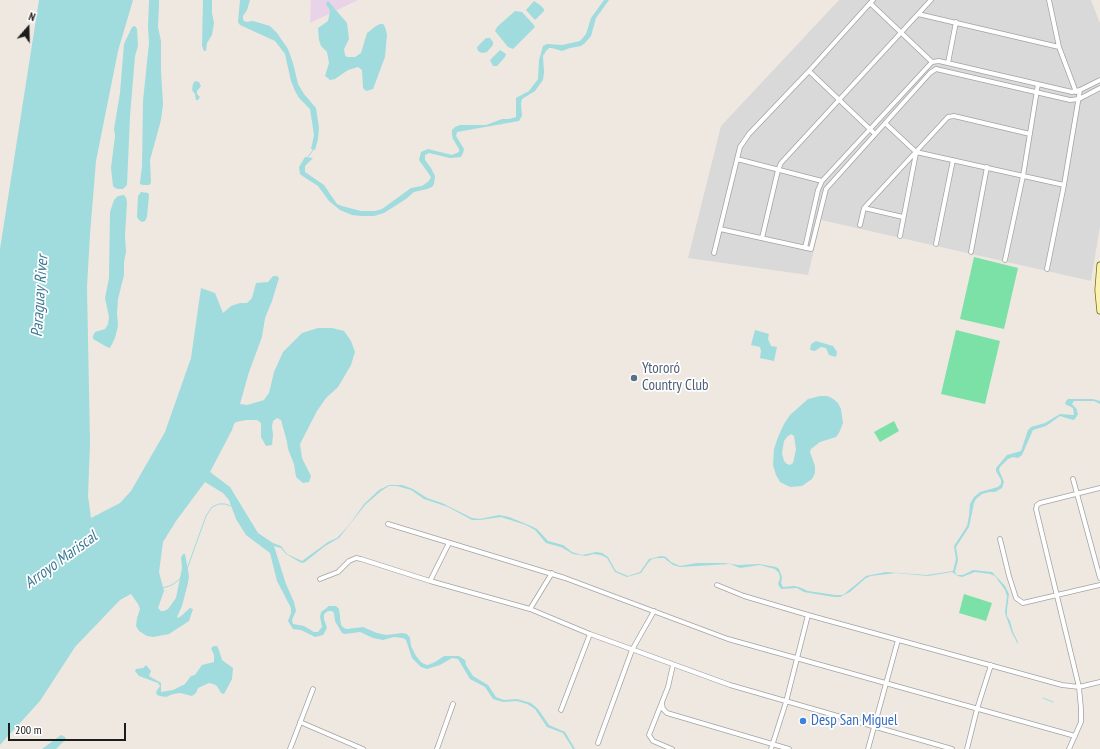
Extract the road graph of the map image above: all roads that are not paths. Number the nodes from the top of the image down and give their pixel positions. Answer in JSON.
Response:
{"nodes":[{"id":1,"x":931,"y":0,"type":"edge"},
{"id":2,"x":1049,"y":0,"type":"edge"},
{"id":3,"x":872,"y":2,"type":"edge"},
{"id":4,"x":918,"y":14,"type":"junction"},
{"id":5,"x":956,"y":22,"type":"junction"},
{"id":6,"x":901,"y":33,"type":"junction"},
{"id":7,"x":1059,"y":47,"type":"junction"},
{"id":8,"x":938,"y":61,"type":"junction"},
{"id":9,"x":930,"y":63,"type":"junction"},
{"id":10,"x":948,"y":64,"type":"junction"},
{"id":11,"x":935,"y":70,"type":"junction"},
{"id":12,"x":809,"y":71,"type":"junction"},
{"id":13,"x":1100,"y":80,"type":"edge"},
{"id":14,"x":1038,"y":84,"type":"junction"},
{"id":15,"x":1100,"y":88,"type":"edge"},
{"id":16,"x":1078,"y":91,"type":"junction"},
{"id":17,"x":1037,"y":92,"type":"junction"},
{"id":18,"x":1079,"y":99,"type":"junction"},
{"id":19,"x":839,"y":100,"type":"junction"},
{"id":20,"x":885,"y":123,"type":"junction"},
{"id":21,"x":870,"y":129,"type":"junction"},
{"id":22,"x":875,"y":134,"type":"junction"},
{"id":23,"x":1030,"y":134,"type":"junction"},
{"id":24,"x":916,"y":152,"type":"junction"},
{"id":25,"x":737,"y":159,"type":"junction"},
{"id":26,"x":953,"y":160,"type":"junction"},
{"id":27,"x":987,"y":167,"type":"junction"},
{"id":28,"x":778,"y":170,"type":"junction"},
{"id":29,"x":1023,"y":176,"type":"junction"},
{"id":30,"x":822,"y":181,"type":"junction"},
{"id":31,"x":1064,"y":185,"type":"junction"},
{"id":32,"x":864,"y":208,"type":"junction"},
{"id":33,"x":904,"y":217,"type":"junction"},
{"id":34,"x":860,"y":226,"type":"dead end"},
{"id":35,"x":720,"y":229,"type":"junction"},
{"id":36,"x":900,"y":236,"type":"dead end"},
{"id":37,"x":762,"y":238,"type":"junction"},
{"id":38,"x":936,"y":244,"type":"dead end"},
{"id":39,"x":805,"y":248,"type":"junction"},
{"id":40,"x":971,"y":252,"type":"dead end"},
{"id":41,"x":714,"y":254,"type":"dead end"},
{"id":42,"x":1005,"y":260,"type":"dead end"},
{"id":43,"x":1100,"y":264,"type":"edge"},
{"id":44,"x":1047,"y":269,"type":"dead end"},
{"id":45,"x":1100,"y":311,"type":"edge"},
{"id":46,"x":1073,"y":479,"type":"dead end"},
{"id":47,"x":1100,"y":488,"type":"edge"},
{"id":48,"x":1077,"y":494,"type":"junction"},
{"id":49,"x":388,"y":524,"type":"dead end"},
{"id":50,"x":1000,"y":539,"type":"dead end"},
{"id":51,"x":449,"y":543,"type":"junction"},
{"id":52,"x":552,"y":573,"type":"junction"},
{"id":53,"x":1100,"y":578,"type":"edge"},
{"id":54,"x":320,"y":579,"type":"dead end"},
{"id":55,"x":430,"y":581,"type":"junction"},
{"id":56,"x":717,"y":585,"type":"dead end"},
{"id":57,"x":1100,"y":585,"type":"edge"},
{"id":58,"x":1058,"y":596,"type":"junction"},
{"id":59,"x":530,"y":609,"type":"junction"},
{"id":60,"x":654,"y":611,"type":"junction"},
{"id":61,"x":808,"y":615,"type":"junction"},
{"id":62,"x":590,"y":634,"type":"junction"},
{"id":63,"x":898,"y":640,"type":"junction"},
{"id":64,"x":632,"y":650,"type":"junction"},
{"id":65,"x":798,"y":657,"type":"junction"},
{"id":66,"x":673,"y":665,"type":"junction"},
{"id":67,"x":991,"y":665,"type":"junction"},
{"id":68,"x":1100,"y":682,"type":"edge"},
{"id":69,"x":887,"y":684,"type":"junction"},
{"id":70,"x":1079,"y":687,"type":"junction"},
{"id":71,"x":313,"y":690,"type":"dead end"},
{"id":72,"x":786,"y":702,"type":"junction"},
{"id":73,"x":453,"y":704,"type":"dead end"},
{"id":74,"x":662,"y":704,"type":"junction"},
{"id":75,"x":977,"y":708,"type":"junction"},
{"id":76,"x":561,"y":710,"type":"dead end"},
{"id":77,"x":300,"y":722,"type":"junction"},
{"id":78,"x":874,"y":726,"type":"junction"},
{"id":79,"x":1074,"y":736,"type":"junction"},
{"id":80,"x":598,"y":743,"type":"dead end"},
{"id":81,"x":350,"y":744,"type":"junction"},
{"id":82,"x":772,"y":747,"type":"edge"},
{"id":83,"x":290,"y":749,"type":"edge"},
{"id":84,"x":353,"y":749,"type":"edge"},
{"id":85,"x":363,"y":749,"type":"edge"},
{"id":86,"x":436,"y":749,"type":"edge"},
{"id":87,"x":672,"y":749,"type":"edge"},
{"id":88,"x":789,"y":749,"type":"edge"},
{"id":89,"x":868,"y":749,"type":"edge"},
{"id":90,"x":952,"y":749,"type":"edge"},
{"id":91,"x":967,"y":749,"type":"edge"},
{"id":92,"x":1069,"y":749,"type":"edge"}],
"edges":[{"from":1,"to":4,"type":"street"},
{"from":2,"to":7,"type":"street"},
{"from":3,"to":6,"type":"street"},
{"from":3,"to":12,"type":"street"},
{"from":4,"to":5,"type":"street"},
{"from":4,"to":6,"type":"street"},
{"from":5,"to":7,"type":"street"},
{"from":5,"to":10,"type":"street"},
{"from":6,"to":9,"type":"street"},
{"from":6,"to":19,"type":"street"},
{"from":7,"to":16,"type":"street"},
{"from":8,"to":9,"type":"street"},
{"from":8,"to":10,"type":"street"},
{"from":8,"to":11,"type":"street"},
{"from":9,"to":11,"type":"street"},
{"from":9,"to":21,"type":"street"},
{"from":10,"to":14,"type":"street"},
{"from":11,"to":17,"type":"street"},
{"from":11,"to":20,"type":"street"},
{"from":12,"to":19,"type":"street"},
{"from":12,"to":25,"type":"street"},
{"from":13,"to":16,"type":"street"},
{"from":14,"to":16,"type":"street"},
{"from":14,"to":17,"type":"street"},
{"from":15,"to":18,"type":"street"},
{"from":16,"to":18,"type":"street"},
{"from":17,"to":18,"type":"street"},
{"from":17,"to":23,"type":"street"},
{"from":18,"to":31,"type":"street"},
{"from":19,"to":21,"type":"street"},
{"from":19,"to":28,"type":"street"},
{"from":20,"to":22,"type":"street"},
{"from":20,"to":24,"type":"street"},
{"from":21,"to":22,"type":"street"},
{"from":21,"to":30,"type":"street"},
{"from":22,"to":39,"type":"street"},
{"from":23,"to":24,"type":"street"},
{"from":23,"to":29,"type":"street"},
{"from":24,"to":26,"type":"street"},
{"from":24,"to":32,"type":"street"},
{"from":24,"to":33,"type":"street"},
{"from":25,"to":28,"type":"street"},
{"from":25,"to":35,"type":"street"},
{"from":26,"to":27,"type":"street"},
{"from":26,"to":38,"type":"street"},
{"from":27,"to":29,"type":"street"},
{"from":27,"to":40,"type":"street"},
{"from":28,"to":30,"type":"street"},
{"from":28,"to":37,"type":"street"},
{"from":29,"to":31,"type":"street"},
{"from":29,"to":42,"type":"street"},
{"from":30,"to":39,"type":"street"},
{"from":31,"to":44,"type":"street"},
{"from":32,"to":33,"type":"street"},
{"from":32,"to":34,"type":"street"},
{"from":33,"to":36,"type":"street"},
{"from":35,"to":37,"type":"street"},
{"from":35,"to":41,"type":"street"},
{"from":37,"to":39,"type":"street"},
{"from":43,"to":45,"type":"main road"},
{"from":46,"to":48,"type":"street"},
{"from":47,"to":48,"type":"street"},
{"from":48,"to":53,"type":"street"},
{"from":48,"to":58,"type":"street"},
{"from":49,"to":51,"type":"street"},
{"from":50,"to":58,"type":"street"},
{"from":51,"to":52,"type":"street"},
{"from":51,"to":55,"type":"street"},
{"from":52,"to":59,"type":"street"},
{"from":52,"to":60,"type":"street"},
{"from":54,"to":55,"type":"street"},
{"from":55,"to":59,"type":"street"},
{"from":56,"to":61,"type":"street"},
{"from":57,"to":58,"type":"street"},
{"from":58,"to":70,"type":"street"},
{"from":59,"to":62,"type":"street"},
{"from":60,"to":64,"type":"street"},
{"from":60,"to":65,"type":"street"},
{"from":61,"to":63,"type":"street"},
{"from":61,"to":65,"type":"street"},
{"from":62,"to":64,"type":"street"},
{"from":62,"to":76,"type":"street"},
{"from":63,"to":67,"type":"street"},
{"from":63,"to":69,"type":"street"},
{"from":64,"to":66,"type":"street"},
{"from":64,"to":80,"type":"street"},
{"from":65,"to":69,"type":"street"},
{"from":65,"to":72,"type":"street"},
{"from":66,"to":72,"type":"street"},
{"from":66,"to":74,"type":"street"},
{"from":67,"to":70,"type":"street"},
{"from":67,"to":75,"type":"street"},
{"from":68,"to":70,"type":"street"},
{"from":69,"to":75,"type":"street"},
{"from":69,"to":78,"type":"street"},
{"from":70,"to":79,"type":"street"},
{"from":71,"to":77,"type":"street"},
{"from":72,"to":78,"type":"street"},
{"from":72,"to":82,"type":"street"},
{"from":73,"to":86,"type":"street"},
{"from":74,"to":82,"type":"street"},
{"from":74,"to":87,"type":"street"},
{"from":75,"to":79,"type":"street"},
{"from":75,"to":91,"type":"street"},
{"from":77,"to":81,"type":"street"},
{"from":77,"to":83,"type":"street"},
{"from":78,"to":89,"type":"street"},
{"from":78,"to":90,"type":"street"},
{"from":79,"to":92,"type":"street"},
{"from":81,"to":84,"type":"street"},
{"from":81,"to":85,"type":"street"},
{"from":82,"to":88,"type":"street"}]}
